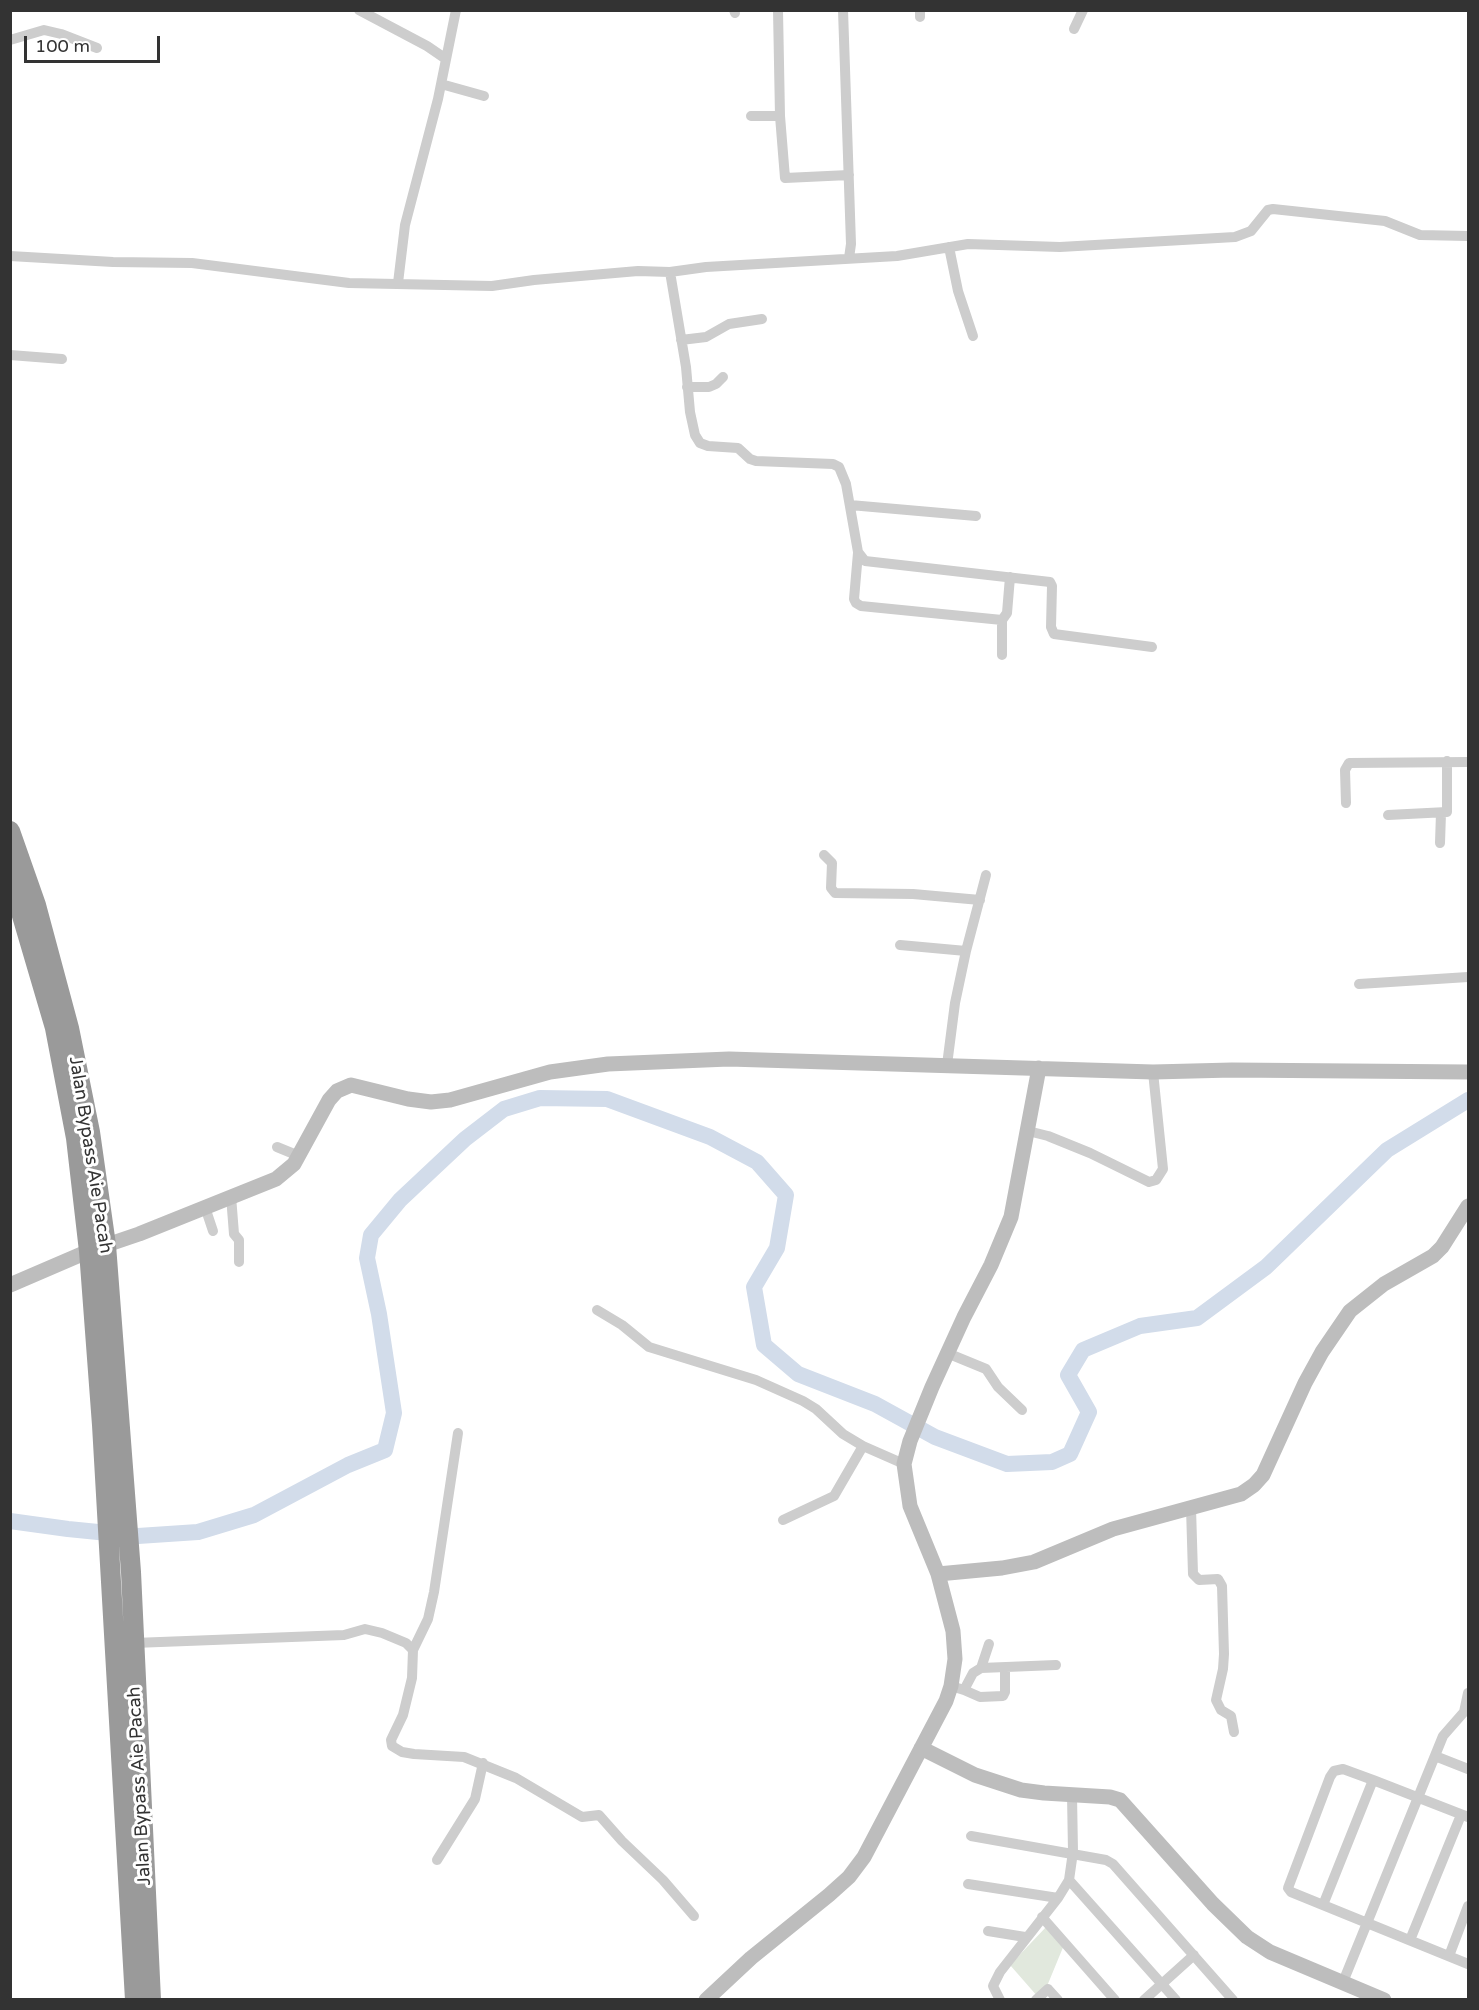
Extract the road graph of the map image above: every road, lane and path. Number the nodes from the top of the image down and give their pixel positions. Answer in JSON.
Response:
{"nodes":[{"id":1,"x":359,"y":10,"type":"edge"},
{"id":2,"x":456,"y":10,"type":"edge"},
{"id":3,"x":778,"y":10,"type":"edge"},
{"id":4,"x":843,"y":10,"type":"edge"},
{"id":5,"x":1083,"y":10,"type":"edge"},
{"id":6,"x":1074,"y":29,"type":"dead end"},
{"id":7,"x":10,"y":40,"type":"edge"},
{"id":8,"x":96,"y":48,"type":"dead end"},
{"id":9,"x":447,"y":59,"type":"junction"},
{"id":10,"x":441,"y":84,"type":"junction"},
{"id":11,"x":484,"y":96,"type":"dead end"},
{"id":12,"x":751,"y":116,"type":"dead end"},
{"id":13,"x":780,"y":116,"type":"junction"},
{"id":14,"x":849,"y":175,"type":"junction"},
{"id":15,"x":1468,"y":236,"type":"edge"},
{"id":16,"x":950,"y":247,"type":"junction"},
{"id":17,"x":10,"y":256,"type":"edge"},
{"id":18,"x":849,"y":258,"type":"junction"},
{"id":19,"x":670,"y":272,"type":"junction"},
{"id":20,"x":398,"y":283,"type":"junction"},
{"id":21,"x":762,"y":318,"type":"dead end"},
{"id":22,"x":973,"y":336,"type":"dead end"},
{"id":23,"x":681,"y":340,"type":"junction"},
{"id":24,"x":10,"y":355,"type":"edge"},
{"id":25,"x":62,"y":359,"type":"dead end"},
{"id":26,"x":723,"y":377,"type":"dead end"},
{"id":27,"x":687,"y":387,"type":"junction"},
{"id":28,"x":850,"y":505,"type":"junction"},
{"id":29,"x":976,"y":516,"type":"dead end"},
{"id":30,"x":858,"y":552,"type":"junction"},
{"id":31,"x":1010,"y":577,"type":"junction"},
{"id":32,"x":1002,"y":620,"type":"junction"},
{"id":33,"x":1152,"y":647,"type":"dead end"},
{"id":34,"x":1002,"y":655,"type":"dead end"},
{"id":35,"x":1447,"y":761,"type":"junction"},
{"id":36,"x":1468,"y":762,"type":"edge"},
{"id":37,"x":1346,"y":803,"type":"dead end"},
{"id":38,"x":1441,"y":813,"type":"junction"},
{"id":39,"x":1388,"y":815,"type":"dead end"},
{"id":40,"x":10,"y":831,"type":"edge"},
{"id":41,"x":1440,"y":843,"type":"dead end"},
{"id":42,"x":824,"y":855,"type":"dead end"},
{"id":43,"x":10,"y":875,"type":"edge"},
{"id":44,"x":986,"y":876,"type":"dead end"},
{"id":45,"x":980,"y":900,"type":"junction"},
{"id":46,"x":900,"y":945,"type":"dead end"},
{"id":47,"x":966,"y":951,"type":"junction"},
{"id":48,"x":1468,"y":977,"type":"edge"},
{"id":49,"x":1359,"y":984,"type":"dead end"},
{"id":50,"x":947,"y":1065,"type":"junction"},
{"id":51,"x":1039,"y":1068,"type":"junction"},
{"id":52,"x":1468,"y":1071,"type":"edge"},
{"id":53,"x":1154,"y":1072,"type":"junction"},
{"id":54,"x":1028,"y":1131,"type":"junction"},
{"id":55,"x":277,"y":1147,"type":"dead end"},
{"id":56,"x":299,"y":1156,"type":"junction"},
{"id":57,"x":231,"y":1196,"type":"junction"},
{"id":58,"x":1468,"y":1206,"type":"edge"},
{"id":59,"x":205,"y":1207,"type":"junction"},
{"id":60,"x":213,"y":1231,"type":"dead end"},
{"id":61,"x":98,"y":1248,"type":"junction"},
{"id":62,"x":239,"y":1262,"type":"dead end"},
{"id":63,"x":10,"y":1285,"type":"edge"},
{"id":64,"x":597,"y":1310,"type":"dead end"},
{"id":65,"x":948,"y":1353,"type":"junction"},
{"id":66,"x":1022,"y":1410,"type":"dead end"},
{"id":67,"x":458,"y":1433,"type":"dead end"},
{"id":68,"x":863,"y":1446,"type":"junction"},
{"id":69,"x":904,"y":1464,"type":"junction"},
{"id":70,"x":1191,"y":1508,"type":"junction"},
{"id":71,"x":783,"y":1520,"type":"dead end"},
{"id":72,"x":938,"y":1574,"type":"junction"},
{"id":73,"x":134,"y":1643,"type":"junction"},
{"id":74,"x":989,"y":1644,"type":"dead end"},
{"id":75,"x":413,"y":1650,"type":"junction"},
{"id":76,"x":1056,"y":1665,"type":"dead end"},
{"id":77,"x":981,"y":1668,"type":"junction"},
{"id":78,"x":1005,"y":1669,"type":"junction"},
{"id":79,"x":958,"y":1688,"type":"junction"},
{"id":80,"x":1468,"y":1693,"type":"edge"},
{"id":81,"x":1234,"y":1732,"type":"dead end"},
{"id":82,"x":921,"y":1748,"type":"junction"},
{"id":83,"x":1435,"y":1756,"type":"junction"},
{"id":84,"x":483,"y":1763,"type":"junction"},
{"id":85,"x":1468,"y":1770,"type":"edge"},
{"id":86,"x":1372,"y":1780,"type":"junction"},
{"id":87,"x":1072,"y":1795,"type":"junction"},
{"id":88,"x":1418,"y":1798,"type":"junction"},
{"id":89,"x":1465,"y":1816,"type":"edge"},
{"id":90,"x":971,"y":1836,"type":"dead end"},
{"id":91,"x":1073,"y":1852,"type":"junction"},
{"id":92,"x":437,"y":1860,"type":"dead end"},
{"id":93,"x":1069,"y":1880,"type":"junction"},
{"id":94,"x":968,"y":1884,"type":"dead end"},
{"id":95,"x":1058,"y":1898,"type":"junction"},
{"id":96,"x":1323,"y":1905,"type":"junction"},
{"id":97,"x":1468,"y":1910,"type":"edge"},
{"id":98,"x":694,"y":1916,"type":"dead end"},
{"id":99,"x":1042,"y":1917,"type":"junction"},
{"id":100,"x":1368,"y":1923,"type":"junction"},
{"id":101,"x":988,"y":1931,"type":"dead end"},
{"id":102,"x":1025,"y":1937,"type":"junction"},
{"id":103,"x":1410,"y":1940,"type":"junction"},
{"id":104,"x":1194,"y":1955,"type":"junction"},
{"id":105,"x":1449,"y":1956,"type":"junction"},
{"id":106,"x":1468,"y":1964,"type":"edge"},
{"id":107,"x":1162,"y":1982,"type":"junction"},
{"id":108,"x":1343,"y":1982,"type":"junction"},
{"id":109,"x":135,"y":2000,"type":"edge"},
{"id":110,"x":151,"y":2000,"type":"edge"},
{"id":111,"x":706,"y":2000,"type":"edge"},
{"id":112,"x":1000,"y":2000,"type":"edge"},
{"id":113,"x":1036,"y":2000,"type":"edge"},
{"id":114,"x":1058,"y":2000,"type":"edge"},
{"id":115,"x":1115,"y":2000,"type":"edge"},
{"id":116,"x":1144,"y":2000,"type":"edge"},
{"id":117,"x":1176,"y":2000,"type":"edge"},
{"id":118,"x":1233,"y":2000,"type":"edge"},
{"id":119,"x":1384,"y":2000,"type":"edge"}],
"edges":[{"from":1,"to":9,"type":"street"},
{"from":2,"to":9,"type":"street"},
{"from":3,"to":13,"type":"street"},
{"from":4,"to":14,"type":"street"},
{"from":5,"to":6,"type":"street"},
{"from":7,"to":8,"type":"street"},
{"from":9,"to":10,"type":"street"},
{"from":10,"to":11,"type":"street"},
{"from":10,"to":20,"type":"street"},
{"from":12,"to":13,"type":"street"},
{"from":13,"to":14,"type":"street"},
{"from":14,"to":18,"type":"street"},
{"from":15,"to":16,"type":"street"},
{"from":16,"to":18,"type":"street"},
{"from":16,"to":22,"type":"street"},
{"from":17,"to":20,"type":"street"},
{"from":18,"to":19,"type":"street"},
{"from":19,"to":20,"type":"street"},
{"from":19,"to":23,"type":"street"},
{"from":21,"to":23,"type":"street"},
{"from":23,"to":27,"type":"street"},
{"from":24,"to":25,"type":"street"},
{"from":26,"to":27,"type":"street"},
{"from":27,"to":28,"type":"street"},
{"from":28,"to":29,"type":"street"},
{"from":28,"to":30,"type":"street"},
{"from":30,"to":31,"type":"street"},
{"from":30,"to":32,"type":"street"},
{"from":31,"to":32,"type":"street"},
{"from":31,"to":33,"type":"street"},
{"from":32,"to":34,"type":"street"},
{"from":35,"to":36,"type":"street"},
{"from":35,"to":37,"type":"street"},
{"from":35,"to":38,"type":"street"},
{"from":38,"to":39,"type":"street"},
{"from":38,"to":41,"type":"street"},
{"from":40,"to":61,"type":"highway","name":"Jalan Bypass Aie Pacah"},
{"from":42,"to":45,"type":"street"},
{"from":43,"to":61,"type":"highway","name":"Jalan Bypass Aie Pacah"},
{"from":44,"to":45,"type":"street"},
{"from":45,"to":47,"type":"street"},
{"from":46,"to":47,"type":"street"},
{"from":47,"to":50,"type":"street"},
{"from":48,"to":49,"type":"street"},
{"from":50,"to":51,"type":"street"},
{"from":50,"to":56,"type":"street"},
{"from":51,"to":53,"type":"street"},
{"from":51,"to":54,"type":"street"},
{"from":52,"to":53,"type":"street"},
{"from":53,"to":54,"type":"street"},
{"from":54,"to":65,"type":"street"},
{"from":55,"to":56,"type":"street"},
{"from":56,"to":57,"type":"street"},
{"from":57,"to":59,"type":"street"},
{"from":57,"to":62,"type":"street"},
{"from":58,"to":70,"type":"street"},
{"from":59,"to":60,"type":"street"},
{"from":59,"to":61,"type":"street"},
{"from":61,"to":63,"type":"street"},
{"from":61,"to":73,"type":"highway","name":"Jalan Bypass Aie Pacah"},
{"from":61,"to":109,"type":"highway","name":"Jalan Bypass Aie Pacah"},
{"from":64,"to":68,"type":"street"},
{"from":65,"to":66,"type":"street"},
{"from":65,"to":69,"type":"street"},
{"from":67,"to":75,"type":"street"},
{"from":68,"to":69,"type":"street"},
{"from":68,"to":71,"type":"street"},
{"from":69,"to":72,"type":"street"},
{"from":70,"to":72,"type":"street"},
{"from":70,"to":81,"type":"street"},
{"from":72,"to":79,"type":"street"},
{"from":73,"to":75,"type":"street"},
{"from":73,"to":110,"type":"highway","name":"Jalan Bypass Aie Pacah"},
{"from":74,"to":77,"type":"street"},
{"from":75,"to":84,"type":"street"},
{"from":76,"to":78,"type":"street"},
{"from":77,"to":78,"type":"street"},
{"from":77,"to":79,"type":"street"},
{"from":78,"to":79,"type":"street"},
{"from":79,"to":82,"type":"street"},
{"from":80,"to":83,"type":"street"},
{"from":82,"to":87,"type":"street"},
{"from":82,"to":111,"type":"street"},
{"from":83,"to":85,"type":"street"},
{"from":83,"to":88,"type":"street"},
{"from":84,"to":92,"type":"street"},
{"from":84,"to":98,"type":"street"},
{"from":86,"to":88,"type":"street"},
{"from":86,"to":96,"type":"street"},
{"from":86,"to":96,"type":"street"},
{"from":87,"to":91,"type":"street"},
{"from":87,"to":108,"type":"street"},
{"from":88,"to":89,"type":"street"},
{"from":88,"to":100,"type":"street"},
{"from":89,"to":103,"type":"street"},
{"from":90,"to":91,"type":"street"},
{"from":91,"to":93,"type":"street"},
{"from":91,"to":104,"type":"street"},
{"from":93,"to":95,"type":"street"},
{"from":93,"to":107,"type":"street"},
{"from":94,"to":95,"type":"street"},
{"from":95,"to":99,"type":"street"},
{"from":96,"to":100,"type":"street"},
{"from":97,"to":105,"type":"street"},
{"from":99,"to":102,"type":"street"},
{"from":99,"to":115,"type":"street"},
{"from":100,"to":103,"type":"street"},
{"from":100,"to":108,"type":"street"},
{"from":101,"to":102,"type":"street"},
{"from":102,"to":112,"type":"street"},
{"from":103,"to":105,"type":"street"},
{"from":104,"to":107,"type":"street"},
{"from":104,"to":118,"type":"street"},
{"from":105,"to":106,"type":"street"},
{"from":107,"to":116,"type":"street"},
{"from":107,"to":117,"type":"street"},
{"from":108,"to":119,"type":"street"},
{"from":113,"to":114,"type":"street"}]}
